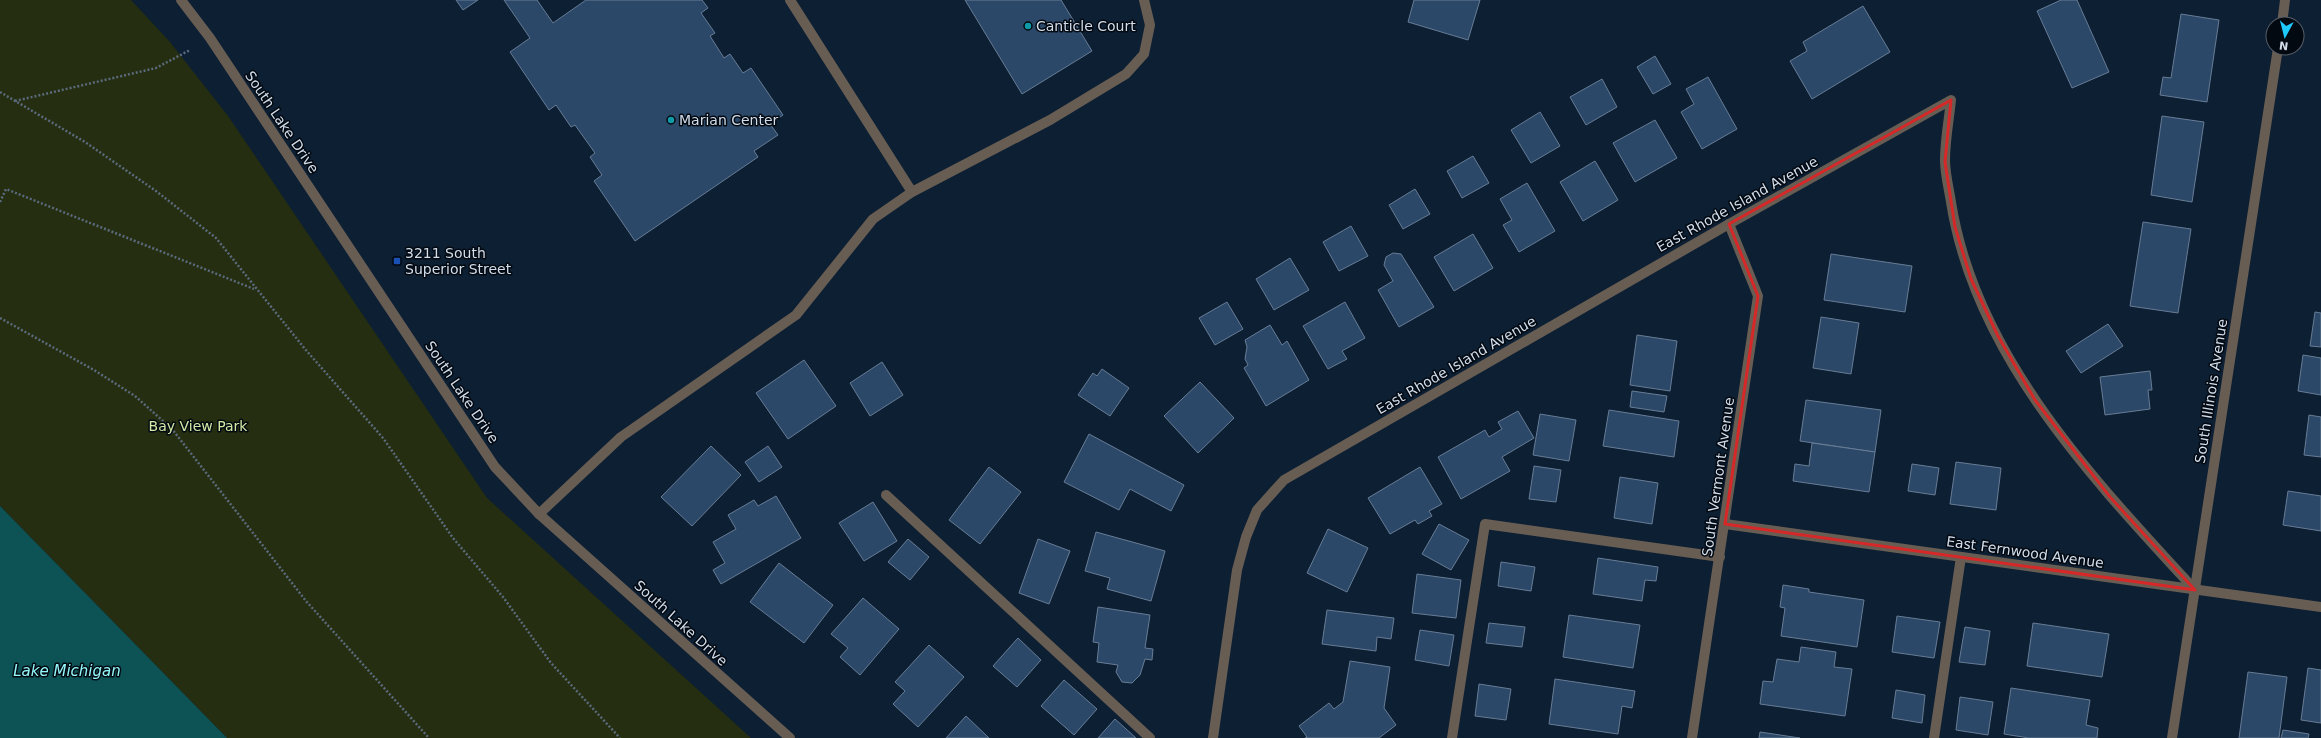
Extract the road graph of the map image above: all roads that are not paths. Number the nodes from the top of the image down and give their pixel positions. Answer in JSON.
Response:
{"nodes":[{"id":1,"x":181,"y":0,"type":"edge"},
{"id":2,"x":790,"y":0,"type":"edge"},
{"id":3,"x":1144,"y":0,"type":"edge"},
{"id":4,"x":2285,"y":0,"type":"edge"},
{"id":5,"x":2283,"y":16,"type":"edge"},
{"id":6,"x":2277,"y":56,"type":"edge"},
{"id":7,"x":912,"y":192,"type":"junction"},
{"id":8,"x":1729,"y":224,"type":"junction"},
{"id":9,"x":886,"y":495,"type":"dead end"},
{"id":10,"x":539,"y":514,"type":"junction"},
{"id":11,"x":1725,"y":524,"type":"junction"},
{"id":12,"x":1720,"y":557,"type":"junction"},
{"id":13,"x":1961,"y":557,"type":"junction"},
{"id":14,"x":2195,"y":590,"type":"junction"},
{"id":15,"x":2321,"y":607,"type":"edge"},
{"id":16,"x":790,"y":738,"type":"edge"},
{"id":17,"x":1150,"y":738,"type":"edge"},
{"id":18,"x":1213,"y":738,"type":"edge"},
{"id":19,"x":1452,"y":738,"type":"edge"},
{"id":20,"x":1692,"y":738,"type":"edge"},
{"id":21,"x":1934,"y":738,"type":"edge"},
{"id":22,"x":2172,"y":738,"type":"edge"}],
"edges":[{"from":1,"to":10,"type":"street","name":"South Lake Drive"},
{"from":2,"to":7,"type":"street"},
{"from":3,"to":7,"type":"street"},
{"from":4,"to":5,"type":"street"},
{"from":6,"to":14,"type":"street","name":"South Illinois Avenue"},
{"from":7,"to":10,"type":"street"},
{"from":8,"to":11,"type":"street","name":"South Vermont Avenue"},
{"from":8,"to":14,"type":"street","name":"East Rhode Island Avenue"},
{"from":8,"to":18,"type":"street","name":"East Rhode Island Avenue"},
{"from":9,"to":17,"type":"street"},
{"from":10,"to":16,"type":"street","name":"South Lake Drive"},
{"from":11,"to":12,"type":"street","name":"South Vermont Avenue"},
{"from":11,"to":13,"type":"street","name":"East Fernwood Avenue"},
{"from":12,"to":19,"type":"street"},
{"from":12,"to":20,"type":"street","name":"South Vermont Avenue"},
{"from":13,"to":14,"type":"street","name":"East Fernwood Avenue"},
{"from":13,"to":21,"type":"street"},
{"from":14,"to":15,"type":"street","name":"East Fernwood Avenue"},
{"from":14,"to":22,"type":"street","name":"South Illinois Avenue"}]}
